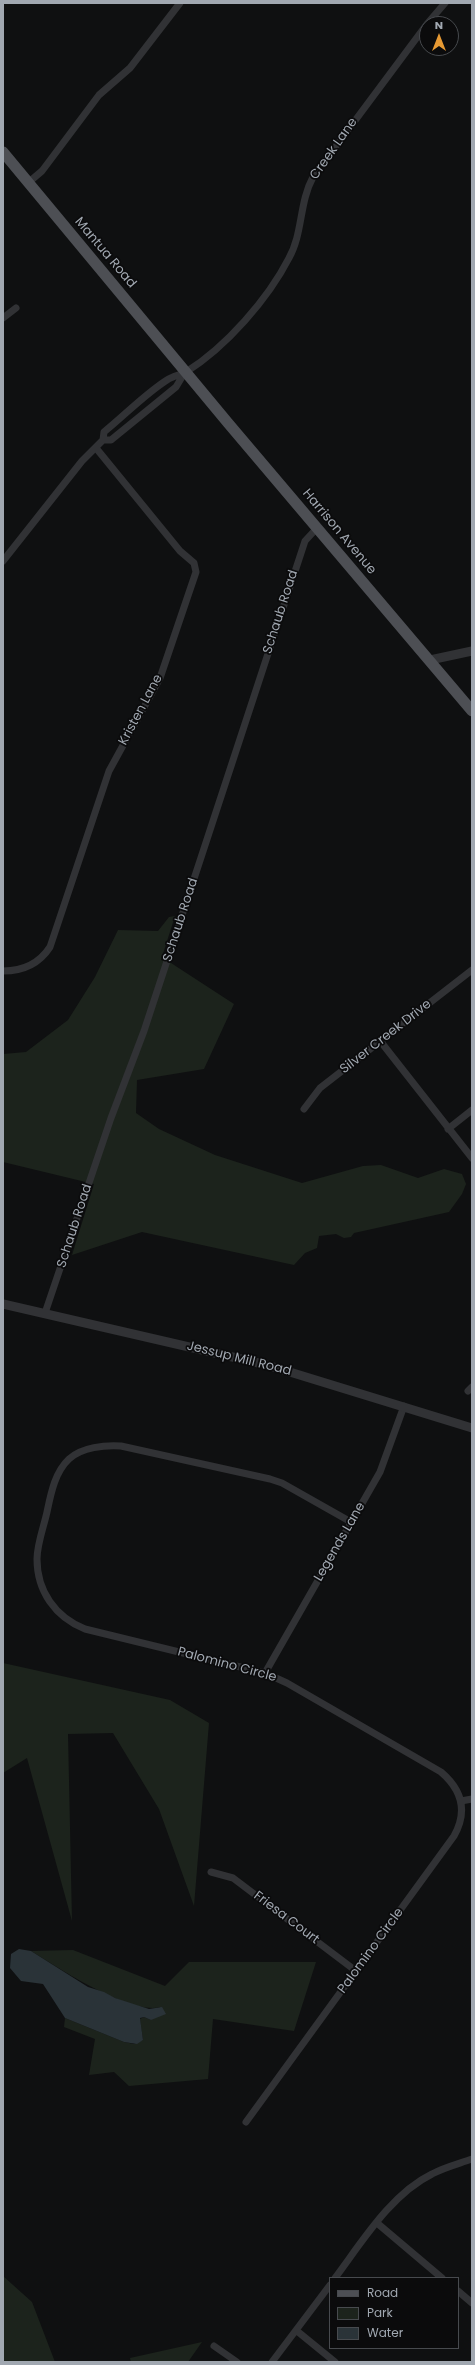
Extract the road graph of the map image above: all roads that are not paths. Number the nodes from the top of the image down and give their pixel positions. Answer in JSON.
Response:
{"nodes":[{"id":1,"x":180,"y":3,"type":"edge"},
{"id":2,"x":444,"y":3,"type":"edge"},
{"id":3,"x":433,"y":16,"type":"edge"},
{"id":4,"x":419,"y":35,"type":"edge"},
{"id":5,"x":3,"y":152,"type":"edge"},
{"id":6,"x":29,"y":182,"type":"junction"},
{"id":7,"x":16,"y":308,"type":"dead end"},
{"id":8,"x":3,"y":318,"type":"edge"},
{"id":9,"x":186,"y":372,"type":"junction"},
{"id":10,"x":103,"y":440,"type":"junction"},
{"id":11,"x":96,"y":448,"type":"junction"},
{"id":12,"x":317,"y":528,"type":"junction"},
{"id":13,"x":3,"y":561,"type":"edge"},
{"id":14,"x":472,"y":651,"type":"edge"},
{"id":15,"x":430,"y":660,"type":"junction"},
{"id":16,"x":472,"y":711,"type":"edge"},
{"id":17,"x":3,"y":970,"type":"edge"},
{"id":18,"x":472,"y":970,"type":"edge"},
{"id":19,"x":381,"y":1042,"type":"junction"},
{"id":20,"x":304,"y":1109,"type":"dead end"},
{"id":21,"x":472,"y":1110,"type":"edge"},
{"id":22,"x":448,"y":1129,"type":"junction"},
{"id":23,"x":472,"y":1158,"type":"edge"},
{"id":24,"x":3,"y":1304,"type":"edge"},
{"id":25,"x":45,"y":1313,"type":"junction"},
{"id":26,"x":404,"y":1406,"type":"junction"},
{"id":27,"x":472,"y":1428,"type":"edge"},
{"id":28,"x":351,"y":1522,"type":"junction"},
{"id":29,"x":265,"y":1673,"type":"junction"},
{"id":30,"x":472,"y":1799,"type":"edge"},
{"id":31,"x":461,"y":1801,"type":"junction"},
{"id":32,"x":211,"y":1872,"type":"dead end"},
{"id":33,"x":356,"y":1971,"type":"junction"},
{"id":34,"x":246,"y":2122,"type":"dead end"},
{"id":35,"x":472,"y":2160,"type":"edge"},
{"id":36,"x":377,"y":2223,"type":"junction"},
{"id":37,"x":336,"y":2277,"type":"edge"},
{"id":38,"x":441,"y":2277,"type":"edge"},
{"id":39,"x":329,"y":2286,"type":"edge"},
{"id":40,"x":459,"y":2292,"type":"edge"},
{"id":41,"x":472,"y":2303,"type":"edge"},
{"id":42,"x":297,"y":2331,"type":"junction"},
{"id":43,"x":214,"y":2346,"type":"dead end"},
{"id":44,"x":237,"y":2362,"type":"edge"},
{"id":45,"x":272,"y":2362,"type":"edge"},
{"id":46,"x":335,"y":2362,"type":"edge"}],
"edges":[{"from":1,"to":6,"type":"street"},
{"from":2,"to":3,"type":"street","name":"Creek Lane"},
{"from":4,"to":9,"type":"street","name":"Creek Lane"},
{"from":5,"to":6,"type":"main road","name":"Mantua Road"},
{"from":6,"to":9,"type":"main road","name":"Mantua Road"},
{"from":7,"to":8,"type":"street"},
{"from":9,"to":10,"type":"street"},
{"from":9,"to":10,"type":"street"},
{"from":9,"to":12,"type":"main road","name":"Harrison Avenue"},
{"from":10,"to":11,"type":"street"},
{"from":11,"to":13,"type":"street"},
{"from":11,"to":17,"type":"street","name":"Kristen Lane"},
{"from":12,"to":15,"type":"main road","name":"Harrison Avenue"},
{"from":12,"to":25,"type":"street","name":"Schaub Road"},
{"from":14,"to":15,"type":"street"},
{"from":15,"to":16,"type":"main road","name":"Harrison Avenue"},
{"from":18,"to":19,"type":"street","name":"Silver Creek Drive"},
{"from":19,"to":20,"type":"street","name":"Silver Creek Drive"},
{"from":19,"to":22,"type":"street"},
{"from":21,"to":22,"type":"street"},
{"from":22,"to":23,"type":"street"},
{"from":24,"to":25,"type":"street","name":"Jessup Mill Road"},
{"from":25,"to":26,"type":"street","name":"Jessup Mill Road"},
{"from":26,"to":27,"type":"street","name":"Jessup Mill Road"},
{"from":26,"to":28,"type":"street","name":"Legends Lane"},
{"from":28,"to":29,"type":"street","name":"Legends Lane"},
{"from":28,"to":29,"type":"street","name":"Palomino Circle"},
{"from":29,"to":31,"type":"street","name":"Palomino Circle"},
{"from":30,"to":31,"type":"street"},
{"from":31,"to":33,"type":"street","name":"Palomino Circle"},
{"from":32,"to":33,"type":"street","name":"Friesa Court"},
{"from":33,"to":34,"type":"street","name":"Palomino Circle"},
{"from":35,"to":36,"type":"street"},
{"from":36,"to":37,"type":"street"},
{"from":36,"to":38,"type":"street"},
{"from":39,"to":42,"type":"street"},
{"from":40,"to":41,"type":"street"},
{"from":42,"to":45,"type":"street"},
{"from":42,"to":46,"type":"street"},
{"from":43,"to":44,"type":"street"}]}
